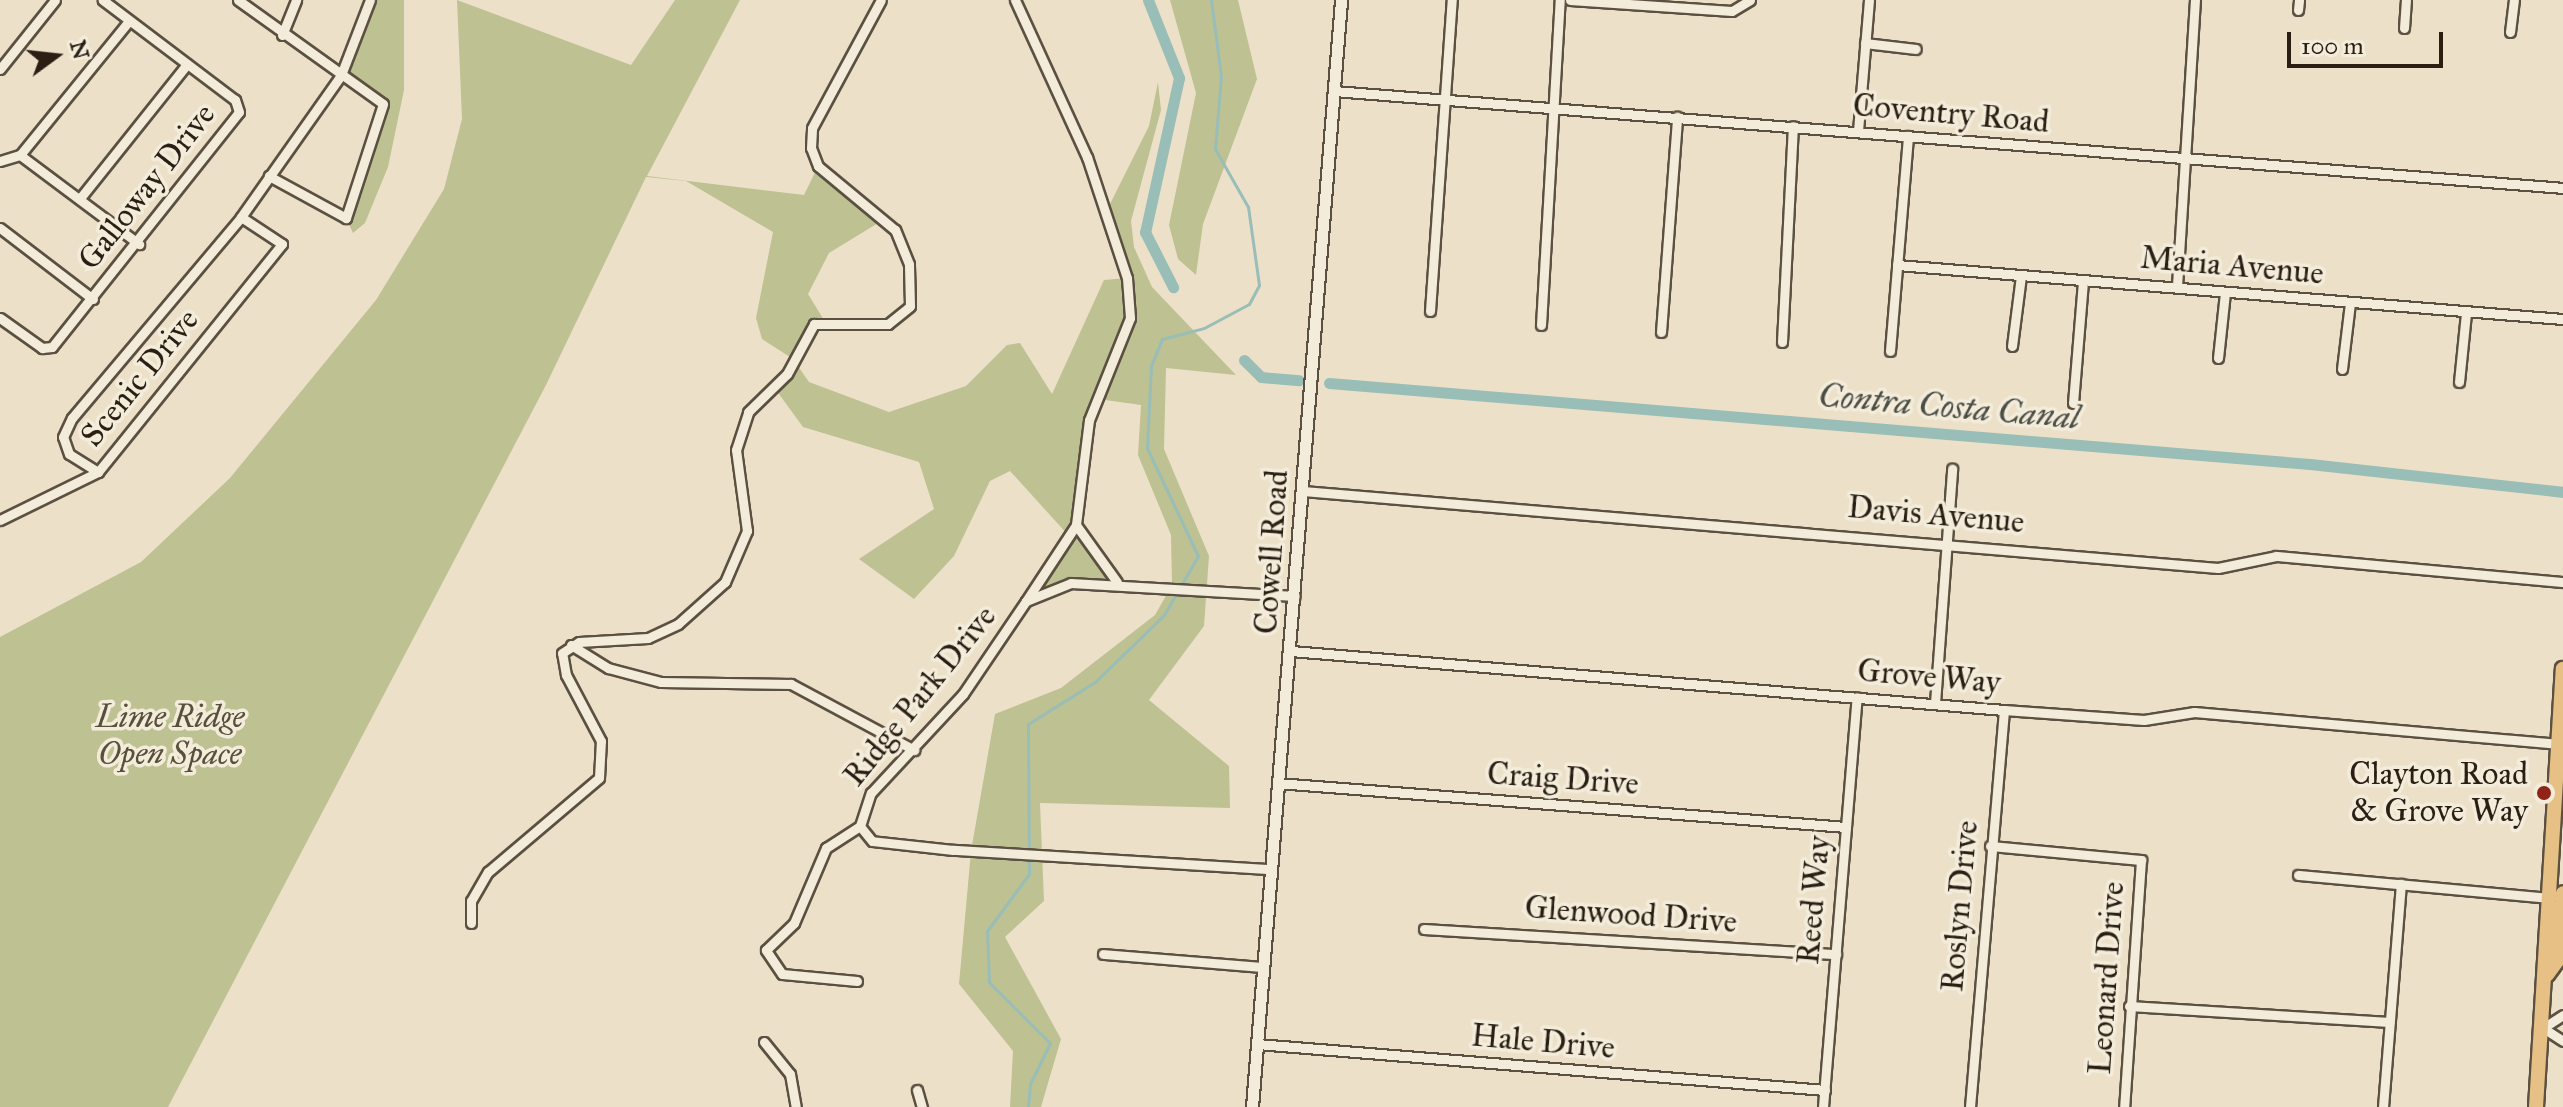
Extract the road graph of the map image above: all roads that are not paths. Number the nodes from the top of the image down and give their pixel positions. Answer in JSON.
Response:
{"nodes":[{"id":1,"x":55,"y":0,"type":"edge"},
{"id":2,"x":103,"y":0,"type":"edge"},
{"id":3,"x":238,"y":0,"type":"edge"},
{"id":4,"x":296,"y":0,"type":"edge"},
{"id":5,"x":370,"y":0,"type":"edge"},
{"id":6,"x":881,"y":0,"type":"edge"},
{"id":7,"x":1015,"y":0,"type":"edge"},
{"id":8,"x":1341,"y":0,"type":"edge"},
{"id":9,"x":1452,"y":0,"type":"edge"},
{"id":10,"x":1560,"y":0,"type":"edge"},
{"id":11,"x":1570,"y":0,"type":"edge"},
{"id":12,"x":1750,"y":0,"type":"edge"},
{"id":13,"x":1869,"y":0,"type":"edge"},
{"id":14,"x":2195,"y":0,"type":"edge"},
{"id":15,"x":2406,"y":0,"type":"edge"},
{"id":16,"x":2514,"y":0,"type":"edge"},
{"id":17,"x":129,"y":21,"type":"junction"},
{"id":18,"x":2404,"y":28,"type":"dead end"},
{"id":19,"x":2510,"y":32,"type":"dead end"},
{"id":20,"x":282,"y":35,"type":"junction"},
{"id":21,"x":1865,"y":43,"type":"junction"},
{"id":22,"x":1916,"y":49,"type":"dead end"},
{"id":23,"x":187,"y":64,"type":"junction"},
{"id":24,"x":0,"y":69,"type":"edge"},
{"id":25,"x":341,"y":75,"type":"junction"},
{"id":26,"x":1334,"y":91,"type":"junction"},
{"id":27,"x":1444,"y":99,"type":"junction"},
{"id":28,"x":1554,"y":107,"type":"junction"},
{"id":29,"x":1677,"y":117,"type":"junction"},
{"id":30,"x":1793,"y":126,"type":"junction"},
{"id":31,"x":1858,"y":131,"type":"junction"},
{"id":32,"x":1908,"y":136,"type":"junction"},
{"id":33,"x":20,"y":155,"type":"junction"},
{"id":34,"x":2180,"y":160,"type":"junction"},
{"id":35,"x":0,"y":161,"type":"edge"},
{"id":36,"x":269,"y":176,"type":"junction"},
{"id":37,"x":2563,"y":188,"type":"edge"},
{"id":38,"x":81,"y":197,"type":"junction"},
{"id":39,"x":241,"y":217,"type":"junction"},
{"id":40,"x":0,"y":228,"type":"edge"},
{"id":41,"x":139,"y":244,"type":"junction"},
{"id":42,"x":1897,"y":265,"type":"junction"},
{"id":43,"x":2021,"y":276,"type":"junction"},
{"id":44,"x":2083,"y":281,"type":"junction"},
{"id":45,"x":2177,"y":286,"type":"junction"},
{"id":46,"x":2225,"y":292,"type":"junction"},
{"id":47,"x":93,"y":299,"type":"junction"},
{"id":48,"x":2350,"y":303,"type":"junction"},
{"id":49,"x":1430,"y":311,"type":"dead end"},
{"id":50,"x":2466,"y":313,"type":"junction"},
{"id":51,"x":0,"y":318,"type":"edge"},
{"id":52,"x":2563,"y":319,"type":"edge"},
{"id":53,"x":1541,"y":325,"type":"dead end"},
{"id":54,"x":1661,"y":332,"type":"dead end"},
{"id":55,"x":1782,"y":342,"type":"dead end"},
{"id":56,"x":2012,"y":346,"type":"dead end"},
{"id":57,"x":1890,"y":351,"type":"dead end"},
{"id":58,"x":2218,"y":358,"type":"dead end"},
{"id":59,"x":2342,"y":369,"type":"dead end"},
{"id":60,"x":2459,"y":382,"type":"dead end"},
{"id":61,"x":2073,"y":403,"type":"dead end"},
{"id":62,"x":1952,"y":469,"type":"dead end"},
{"id":63,"x":98,"y":472,"type":"junction"},
{"id":64,"x":1303,"y":491,"type":"junction"},
{"id":65,"x":0,"y":520,"type":"edge"},
{"id":66,"x":1076,"y":525,"type":"junction"},
{"id":67,"x":1947,"y":542,"type":"junction"},
{"id":68,"x":1117,"y":582,"type":"junction"},
{"id":69,"x":2563,"y":582,"type":"edge"},
{"id":70,"x":1295,"y":596,"type":"junction"},
{"id":71,"x":1026,"y":601,"type":"junction"},
{"id":72,"x":571,"y":645,"type":"junction"},
{"id":73,"x":1291,"y":651,"type":"junction"},
{"id":74,"x":2563,"y":669,"type":"edge"},
{"id":75,"x":1857,"y":697,"type":"junction"},
{"id":76,"x":1935,"y":703,"type":"junction"},
{"id":77,"x":2004,"y":710,"type":"junction"},
{"id":78,"x":2560,"y":744,"type":"edge"},
{"id":79,"x":914,"y":750,"type":"junction"},
{"id":80,"x":1277,"y":783,"type":"junction"},
{"id":81,"x":860,"y":826,"type":"junction"},
{"id":82,"x":1846,"y":827,"type":"junction"},
{"id":83,"x":1990,"y":846,"type":"junction"},
{"id":84,"x":1267,"y":869,"type":"junction"},
{"id":85,"x":2298,"y":875,"type":"dead end"},
{"id":86,"x":2401,"y":884,"type":"junction"},
{"id":87,"x":2563,"y":893,"type":"edge"},
{"id":88,"x":2545,"y":897,"type":"junction"},
{"id":89,"x":2562,"y":899,"type":"edge"},
{"id":90,"x":471,"y":923,"type":"dead end"},
{"id":91,"x":1424,"y":929,"type":"dead end"},
{"id":92,"x":1103,"y":954,"type":"dead end"},
{"id":93,"x":1836,"y":954,"type":"junction"},
{"id":94,"x":1260,"y":967,"type":"junction"},
{"id":95,"x":2547,"y":975,"type":"junction"},
{"id":96,"x":857,"y":981,"type":"dead end"},
{"id":97,"x":2129,"y":1006,"type":"junction"},
{"id":98,"x":2563,"y":1015,"type":"edge"},
{"id":99,"x":2390,"y":1022,"type":"junction"},
{"id":100,"x":2543,"y":1028,"type":"junction"},
{"id":101,"x":2563,"y":1041,"type":"edge"},
{"id":102,"x":764,"y":1042,"type":"dead end"},
{"id":103,"x":1257,"y":1044,"type":"junction"},
{"id":104,"x":917,"y":1090,"type":"dead end"},
{"id":105,"x":1825,"y":1090,"type":"junction"},
{"id":106,"x":796,"y":1107,"type":"edge"},
{"id":107,"x":922,"y":1107,"type":"edge"},
{"id":108,"x":1252,"y":1107,"type":"edge"},
{"id":109,"x":1823,"y":1107,"type":"edge"},
{"id":110,"x":1970,"y":1107,"type":"edge"},
{"id":111,"x":2124,"y":1107,"type":"edge"},
{"id":112,"x":2383,"y":1107,"type":"edge"},
{"id":113,"x":2536,"y":1107,"type":"edge"}],
"edges":[{"from":1,"to":24,"type":"street"},
{"from":2,"to":17,"type":"street","name":"Galloway Drive"},
{"from":3,"to":20,"type":"street"},
{"from":4,"to":20,"type":"street"},
{"from":5,"to":25,"type":"street","name":"Scenic Drive"},
{"from":6,"to":72,"type":"street"},
{"from":7,"to":66,"type":"street"},
{"from":8,"to":26,"type":"street","name":"Cowell Road"},
{"from":9,"to":27,"type":"street"},
{"from":10,"to":28,"type":"street"},
{"from":11,"to":12,"type":"street"},
{"from":13,"to":21,"type":"street"},
{"from":14,"to":34,"type":"street"},
{"from":15,"to":18,"type":"street"},
{"from":16,"to":19,"type":"street"},
{"from":17,"to":23,"type":"street","name":"Galloway Drive"},
{"from":17,"to":33,"type":"street"},
{"from":20,"to":25,"type":"street"},
{"from":21,"to":22,"type":"street"},
{"from":21,"to":31,"type":"street"},
{"from":23,"to":38,"type":"street"},
{"from":23,"to":41,"type":"street","name":"Galloway Drive"},
{"from":25,"to":36,"type":"street","name":"Scenic Drive"},
{"from":25,"to":36,"type":"street"},
{"from":26,"to":27,"type":"street","name":"Coventry Road"},
{"from":26,"to":64,"type":"street","name":"Cowell Road"},
{"from":27,"to":28,"type":"street","name":"Coventry Road"},
{"from":27,"to":49,"type":"street"},
{"from":28,"to":29,"type":"street","name":"Coventry Road"},
{"from":28,"to":53,"type":"street"},
{"from":29,"to":30,"type":"street","name":"Coventry Road"},
{"from":29,"to":54,"type":"street"},
{"from":30,"to":31,"type":"street","name":"Coventry Road"},
{"from":30,"to":55,"type":"street"},
{"from":31,"to":32,"type":"street","name":"Coventry Road"},
{"from":32,"to":34,"type":"street","name":"Coventry Road"},
{"from":32,"to":42,"type":"street"},
{"from":33,"to":35,"type":"street"},
{"from":33,"to":38,"type":"street"},
{"from":34,"to":37,"type":"street","name":"Coventry Road"},
{"from":34,"to":45,"type":"street"},
{"from":36,"to":39,"type":"street","name":"Scenic Drive"},
{"from":38,"to":41,"type":"street"},
{"from":39,"to":63,"type":"street","name":"Scenic Drive"},
{"from":39,"to":63,"type":"street","name":"Scenic Drive"},
{"from":40,"to":47,"type":"street"},
{"from":41,"to":47,"type":"street","name":"Galloway Drive"},
{"from":42,"to":43,"type":"street","name":"Maria Avenue"},
{"from":42,"to":57,"type":"street"},
{"from":43,"to":44,"type":"street","name":"Maria Avenue"},
{"from":43,"to":56,"type":"street"},
{"from":44,"to":45,"type":"street","name":"Maria Avenue"},
{"from":44,"to":61,"type":"street"},
{"from":45,"to":46,"type":"street","name":"Maria Avenue"},
{"from":46,"to":48,"type":"street","name":"Maria Avenue"},
{"from":46,"to":58,"type":"street"},
{"from":47,"to":51,"type":"street","name":"Galloway Drive"},
{"from":48,"to":50,"type":"street","name":"Maria Avenue"},
{"from":48,"to":59,"type":"street"},
{"from":50,"to":52,"type":"street","name":"Maria Avenue"},
{"from":50,"to":60,"type":"street"},
{"from":62,"to":67,"type":"street"},
{"from":63,"to":65,"type":"street"},
{"from":64,"to":67,"type":"street","name":"Davis Avenue"},
{"from":64,"to":70,"type":"street","name":"Cowell Road"},
{"from":66,"to":68,"type":"street"},
{"from":66,"to":71,"type":"street"},
{"from":67,"to":69,"type":"street","name":"Davis Avenue"},
{"from":67,"to":76,"type":"street"},
{"from":68,"to":70,"type":"street","name":"Ridge Park Drive"},
{"from":68,"to":71,"type":"street","name":"Ridge Park Drive"},
{"from":70,"to":73,"type":"street","name":"Cowell Road"},
{"from":71,"to":79,"type":"street","name":"Ridge Park Drive"},
{"from":72,"to":79,"type":"street"},
{"from":72,"to":90,"type":"street"},
{"from":73,"to":75,"type":"street","name":"Grove Way"},
{"from":73,"to":80,"type":"street","name":"Cowell Road"},
{"from":74,"to":78,"type":"main road"},
{"from":75,"to":76,"type":"street","name":"Grove Way"},
{"from":75,"to":82,"type":"street","name":"Reed Way"},
{"from":76,"to":77,"type":"street","name":"Grove Way"},
{"from":77,"to":78,"type":"street","name":"Grove Way"},
{"from":77,"to":83,"type":"street","name":"Roslyn Drive"},
{"from":78,"to":88,"type":"main road"},
{"from":79,"to":81,"type":"street","name":"Ridge Park Drive"},
{"from":80,"to":82,"type":"street","name":"Craig Drive"},
{"from":80,"to":84,"type":"street","name":"Cowell Road"},
{"from":81,"to":84,"type":"street","name":"Ridge Park Drive"},
{"from":81,"to":96,"type":"street"},
{"from":82,"to":93,"type":"street","name":"Reed Way"},
{"from":83,"to":97,"type":"street","name":"Leonard Drive"},
{"from":83,"to":110,"type":"street","name":"Roslyn Drive"},
{"from":84,"to":94,"type":"street","name":"Cowell Road"},
{"from":85,"to":86,"type":"street"},
{"from":86,"to":88,"type":"street"},
{"from":86,"to":99,"type":"street"},
{"from":87,"to":89,"type":"main road"},
{"from":88,"to":89,"type":"street"},
{"from":88,"to":95,"type":"main road"},
{"from":89,"to":95,"type":"main road"},
{"from":91,"to":93,"type":"street","name":"Glenwood Drive"},
{"from":92,"to":94,"type":"street"},
{"from":93,"to":105,"type":"street","name":"Reed Way"},
{"from":94,"to":103,"type":"street","name":"Cowell Road"},
{"from":95,"to":100,"type":"main road"},
{"from":97,"to":99,"type":"street"},
{"from":97,"to":111,"type":"street","name":"Leonard Drive"},
{"from":98,"to":100,"type":"street"},
{"from":99,"to":112,"type":"street"},
{"from":100,"to":101,"type":"street"},
{"from":100,"to":113,"type":"main road"},
{"from":102,"to":106,"type":"street"},
{"from":103,"to":105,"type":"street","name":"Hale Drive"},
{"from":103,"to":108,"type":"street","name":"Cowell Road"},
{"from":104,"to":107,"type":"street"},
{"from":105,"to":109,"type":"street","name":"Reed Way"}]}
